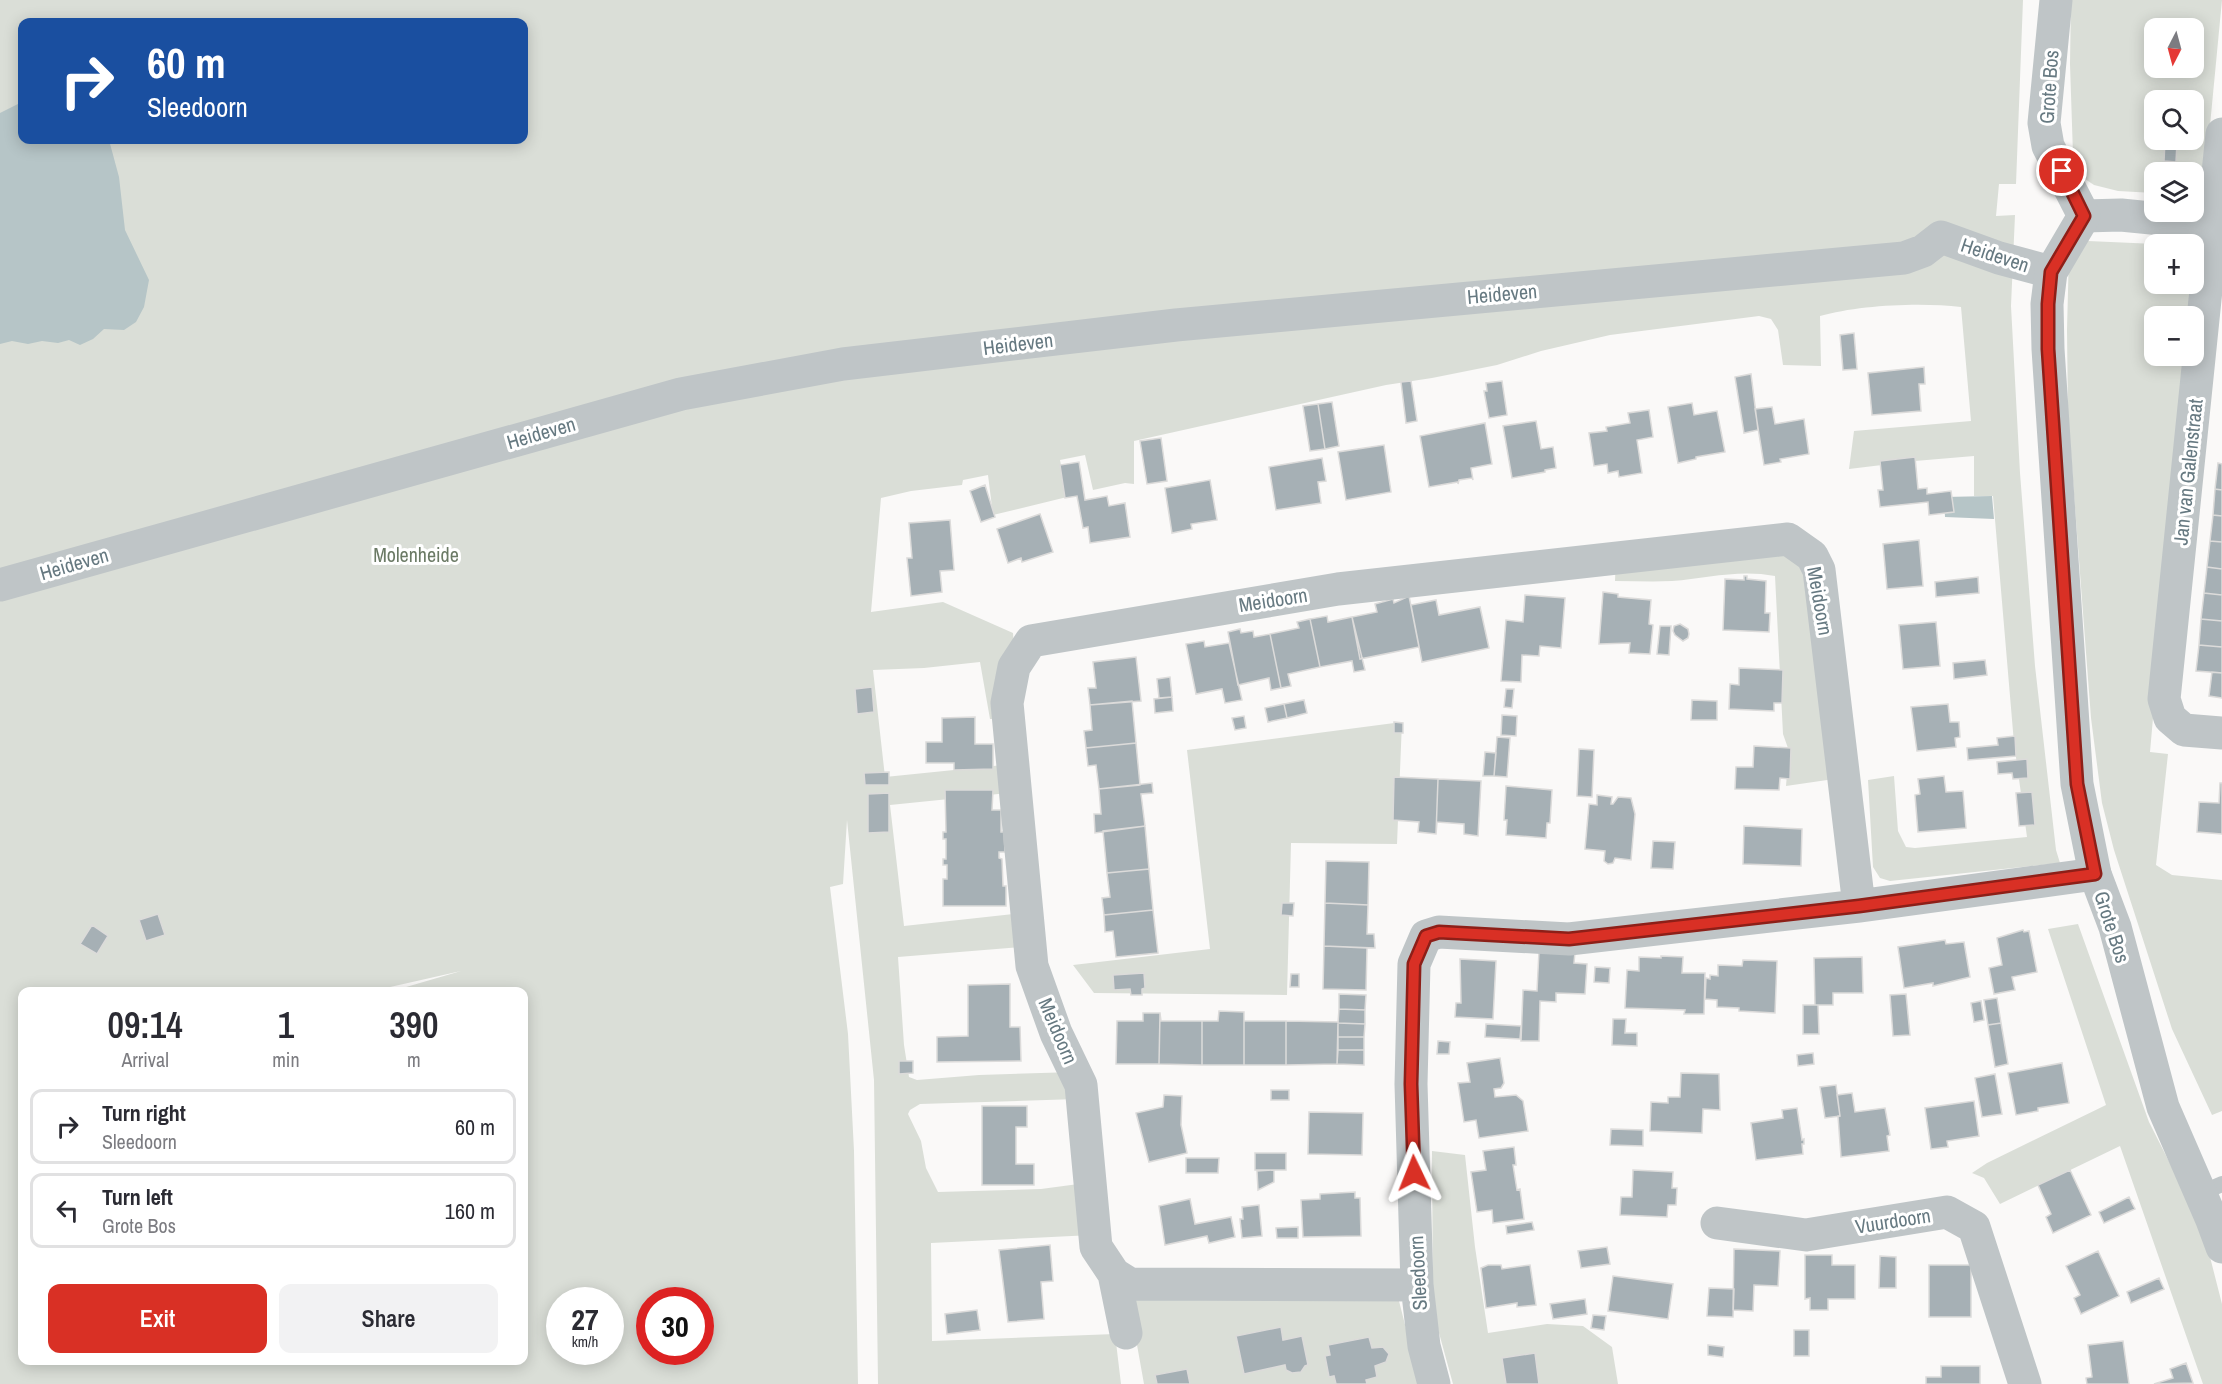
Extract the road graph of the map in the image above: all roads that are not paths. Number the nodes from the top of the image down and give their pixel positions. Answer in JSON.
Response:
{"nodes":[{"id":1,"x":2056,"y":0,"type":"edge"},
{"id":2,"x":2222,"y":134,"type":"edge"},
{"id":3,"x":2084,"y":216,"type":"junction"},
{"id":4,"x":2218,"y":225,"type":"edge"},
{"id":5,"x":2051,"y":272,"type":"junction"},
{"id":6,"x":0,"y":585,"type":"edge"},
{"id":7,"x":2222,"y":733,"type":"edge"},
{"id":8,"x":2095,"y":874,"type":"junction"},
{"id":9,"x":1859,"y":906,"type":"junction"},
{"id":10,"x":2211,"y":1188,"type":"edge"},
{"id":11,"x":1717,"y":1223,"type":"dead end"},
{"id":12,"x":2222,"y":1248,"type":"edge"},
{"id":13,"x":1114,"y":1274,"type":"junction"},
{"id":14,"x":1417,"y":1285,"type":"junction"},
{"id":15,"x":1126,"y":1333,"type":"dead end"},
{"id":16,"x":1434,"y":1384,"type":"edge"},
{"id":17,"x":2025,"y":1384,"type":"edge"}],
"edges":[{"from":1,"to":3,"type":"street","name":"Grote Bos"},
{"from":2,"to":4,"type":"street","name":"Jan van Galenstraat"},
{"from":3,"to":4,"type":"street"},
{"from":3,"to":5,"type":"street","name":"Grote Bos"},
{"from":4,"to":7,"type":"street","name":"Jan van Galenstraat"},
{"from":5,"to":6,"type":"street","name":"Heideven"},
{"from":5,"to":8,"type":"street","name":"Grote Bos"},
{"from":8,"to":9,"type":"street","name":"Sleedoorn"},
{"from":8,"to":10,"type":"street","name":"Grote Bos"},
{"from":9,"to":13,"type":"street","name":"Meidoorn"},
{"from":9,"to":14,"type":"street","name":"Sleedoorn"},
{"from":10,"to":12,"type":"street","name":"Grote Bos"},
{"from":11,"to":17,"type":"street","name":"Vuurdoorn"},
{"from":13,"to":14,"type":"street"},
{"from":13,"to":15,"type":"street","name":"Meidoorn"},
{"from":14,"to":16,"type":"street","name":"Sleedoorn"}]}
